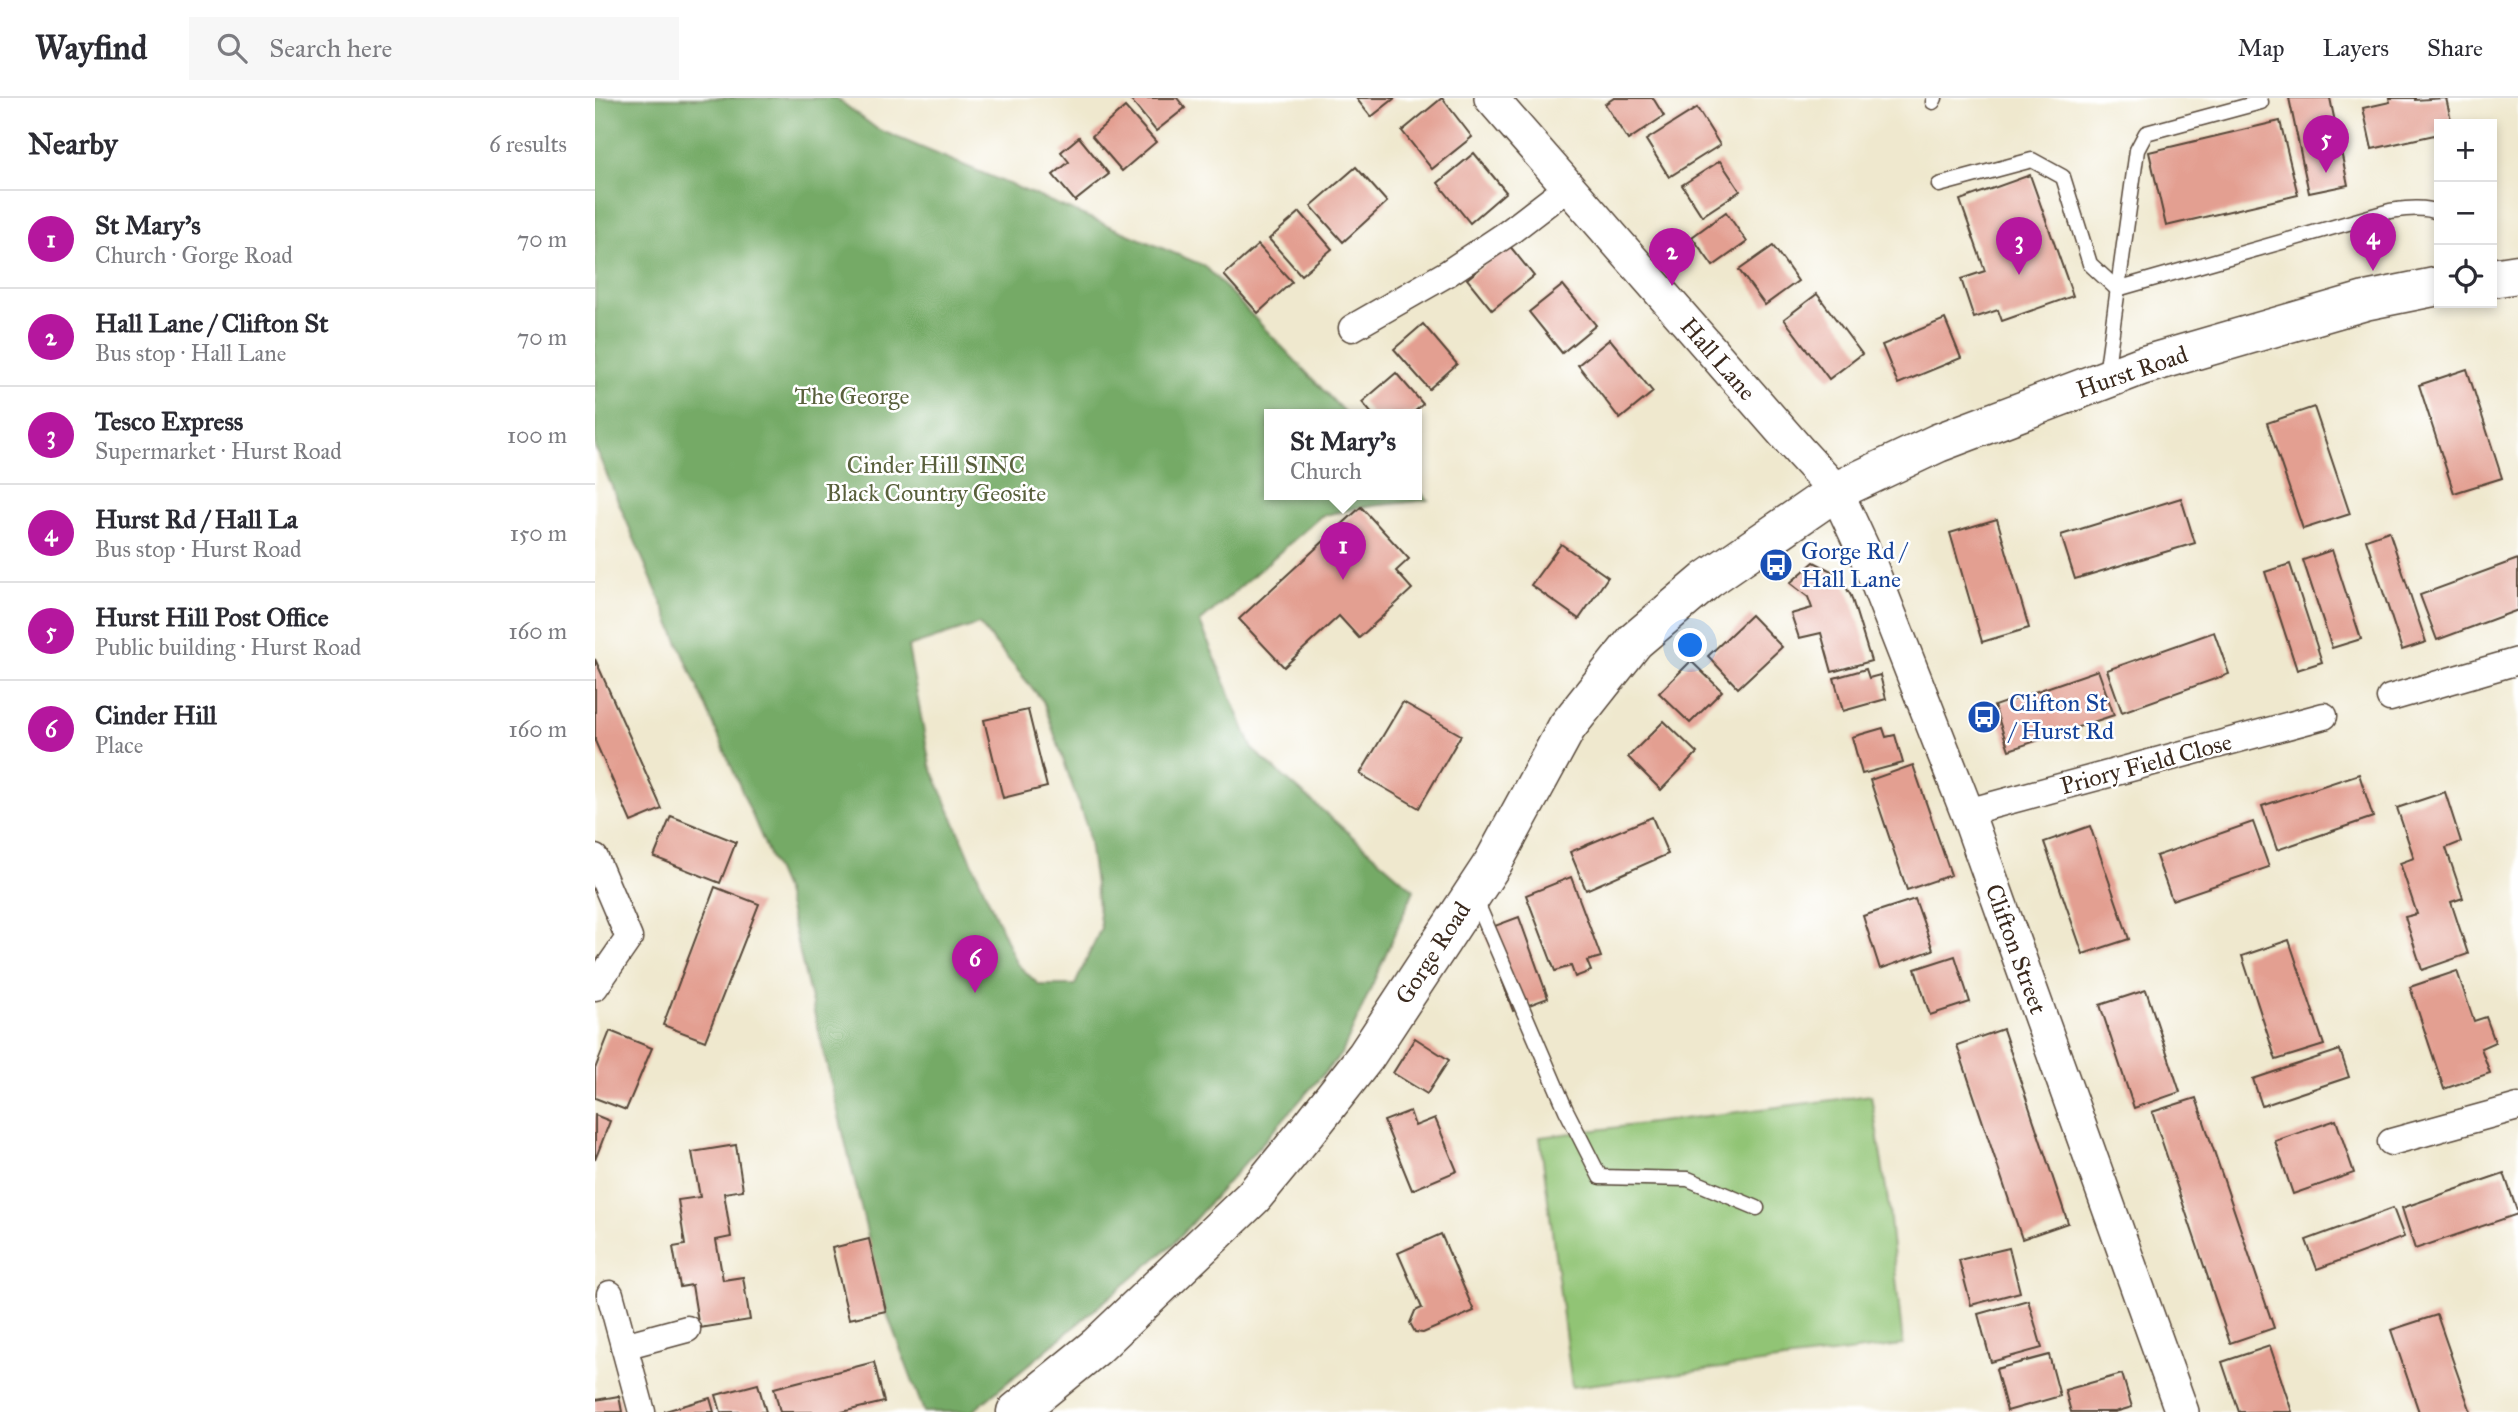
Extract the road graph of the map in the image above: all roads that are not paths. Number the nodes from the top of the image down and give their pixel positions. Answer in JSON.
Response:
{"nodes":[{"id":1,"x":1491,"y":98,"type":"edge"},
{"id":2,"x":2261,"y":102,"type":"dead end"},
{"id":3,"x":1939,"y":185,"type":"dead end"},
{"id":4,"x":1569,"y":187,"type":"junction"},
{"id":5,"x":2434,"y":210,"type":"edge"},
{"id":6,"x":2518,"y":274,"type":"edge"},
{"id":7,"x":2497,"y":277,"type":"edge"},
{"id":8,"x":2434,"y":287,"type":"edge"},
{"id":9,"x":2117,"y":289,"type":"junction"},
{"id":10,"x":1352,"y":328,"type":"dead end"},
{"id":11,"x":2105,"y":379,"type":"junction"},
{"id":12,"x":1836,"y":491,"type":"junction"},
{"id":13,"x":2518,"y":661,"type":"edge"},
{"id":14,"x":2390,"y":698,"type":"dead end"},
{"id":15,"x":2324,"y":716,"type":"dead end"},
{"id":16,"x":1967,"y":812,"type":"junction"},
{"id":17,"x":595,"y":858,"type":"edge"},
{"id":18,"x":1473,"y":894,"type":"junction"},
{"id":19,"x":595,"y":987,"type":"edge"},
{"id":20,"x":2518,"y":1107,"type":"edge"},
{"id":21,"x":2391,"y":1142,"type":"dead end"},
{"id":22,"x":1757,"y":1208,"type":"dead end"},
{"id":23,"x":610,"y":1294,"type":"dead end"},
{"id":24,"x":687,"y":1329,"type":"dead end"},
{"id":25,"x":624,"y":1346,"type":"junction"},
{"id":26,"x":642,"y":1412,"type":"edge"},
{"id":27,"x":1016,"y":1412,"type":"edge"},
{"id":28,"x":2182,"y":1412,"type":"edge"}],
"edges":[{"from":1,"to":4,"type":"street","name":"Hall Lane"},
{"from":2,"to":9,"type":"lane"},
{"from":3,"to":9,"type":"lane"},
{"from":4,"to":10,"type":"street"},
{"from":4,"to":12,"type":"street","name":"Hall Lane"},
{"from":5,"to":9,"type":"lane"},
{"from":6,"to":7,"type":"main road"},
{"from":8,"to":11,"type":"main road","name":"Hurst Road"},
{"from":9,"to":11,"type":"lane"},
{"from":11,"to":12,"type":"main road","name":"Hurst Road"},
{"from":12,"to":16,"type":"street","name":"Clifton Street"},
{"from":12,"to":18,"type":"main road","name":"Gorge Road"},
{"from":13,"to":14,"type":"street"},
{"from":15,"to":16,"type":"street","name":"Priory Field Close"},
{"from":16,"to":28,"type":"street","name":"Clifton Street"},
{"from":17,"to":19,"type":"street"},
{"from":18,"to":22,"type":"lane"},
{"from":18,"to":27,"type":"main road","name":"Gorge Road"},
{"from":20,"to":21,"type":"street"},
{"from":23,"to":25,"type":"street"},
{"from":24,"to":25,"type":"street"},
{"from":25,"to":26,"type":"street"}]}
